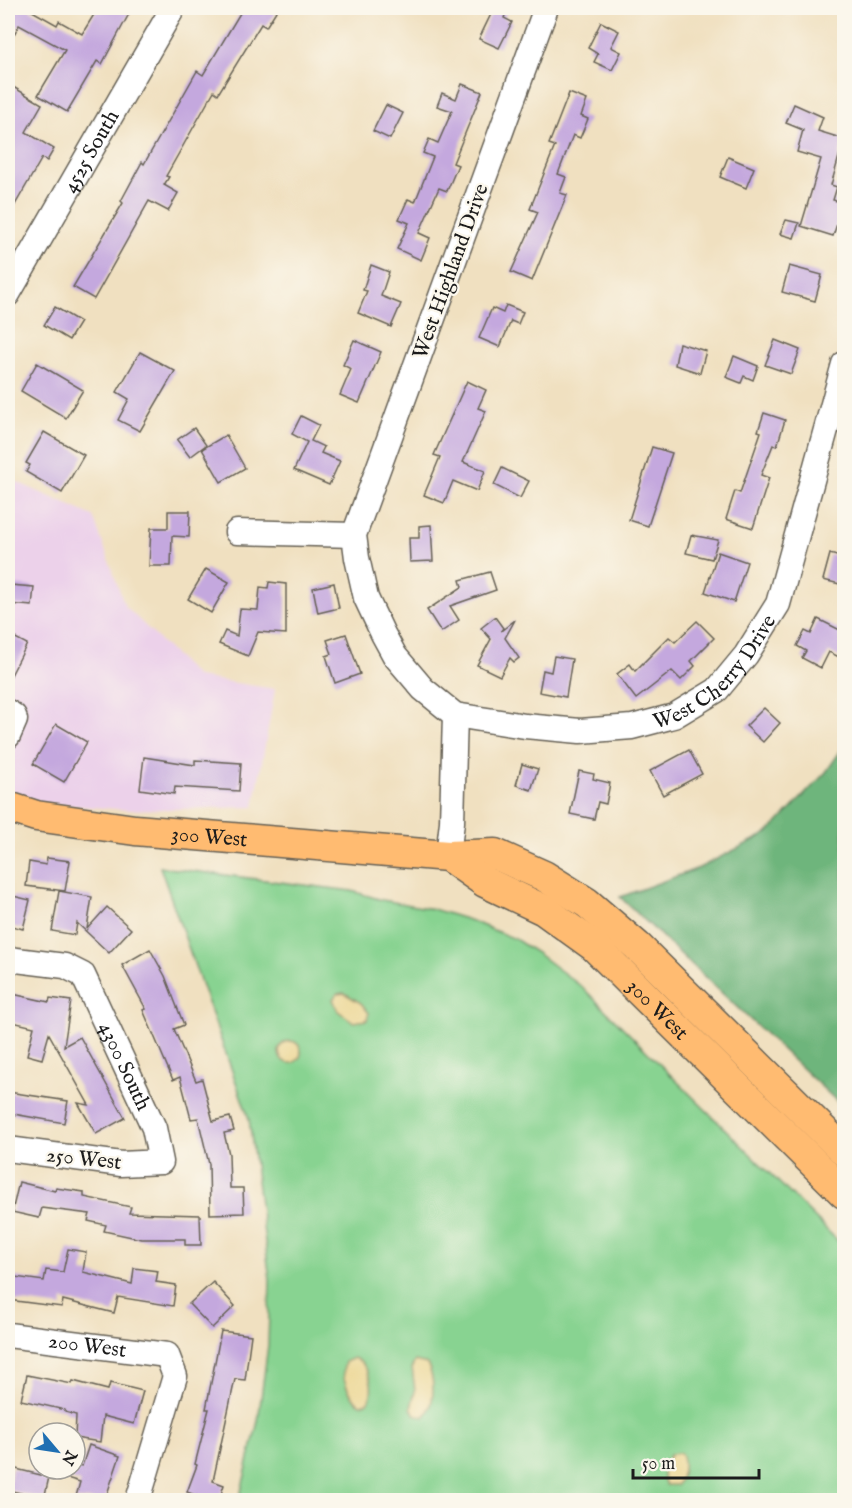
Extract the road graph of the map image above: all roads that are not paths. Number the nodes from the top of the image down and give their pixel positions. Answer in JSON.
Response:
{"nodes":[{"id":1,"x":173,"y":8,"type":"edge"},
{"id":2,"x":546,"y":8,"type":"edge"},
{"id":3,"x":8,"y":294,"type":"edge"},
{"id":4,"x":844,"y":364,"type":"edge"},
{"id":5,"x":836,"y":429,"type":"edge"},
{"id":6,"x":237,"y":532,"type":"dead end"},
{"id":7,"x":354,"y":535,"type":"junction"},
{"id":8,"x":8,"y":712,"type":"edge"},
{"id":9,"x":455,"y":715,"type":"junction"},
{"id":10,"x":8,"y":736,"type":"edge"},
{"id":11,"x":8,"y":807,"type":"edge"},
{"id":12,"x":448,"y":856,"type":"junction"},
{"id":13,"x":8,"y":959,"type":"edge"},
{"id":14,"x":8,"y":1149,"type":"edge"},
{"id":15,"x":844,"y":1151,"type":"edge"},
{"id":16,"x":161,"y":1162,"type":"joint"},
{"id":17,"x":844,"y":1193,"type":"edge"},
{"id":18,"x":8,"y":1335,"type":"edge"},
{"id":19,"x":138,"y":1500,"type":"edge"}],
"edges":[{"from":1,"to":3,"type":"street","name":"4525 South"},
{"from":2,"to":7,"type":"street","name":"West Highland Drive"},
{"from":4,"to":5,"type":"street","name":"West Cherry Drive"},
{"from":5,"to":9,"type":"street","name":"West Cherry Drive"},
{"from":6,"to":7,"type":"street"},
{"from":7,"to":9,"type":"street","name":"West Highland Drive"},
{"from":8,"to":10,"type":"street"},
{"from":9,"to":12,"type":"street"},
{"from":11,"to":12,"type":"main road","name":"300 West"},
{"from":12,"to":15,"type":"main road","name":"300 West"},
{"from":12,"to":17,"type":"main road","name":"300 West"},
{"from":13,"to":16,"type":"street","name":"4300 South"},
{"from":14,"to":16,"type":"street","name":"250 West"},
{"from":18,"to":19,"type":"street","name":"200 West"}]}
